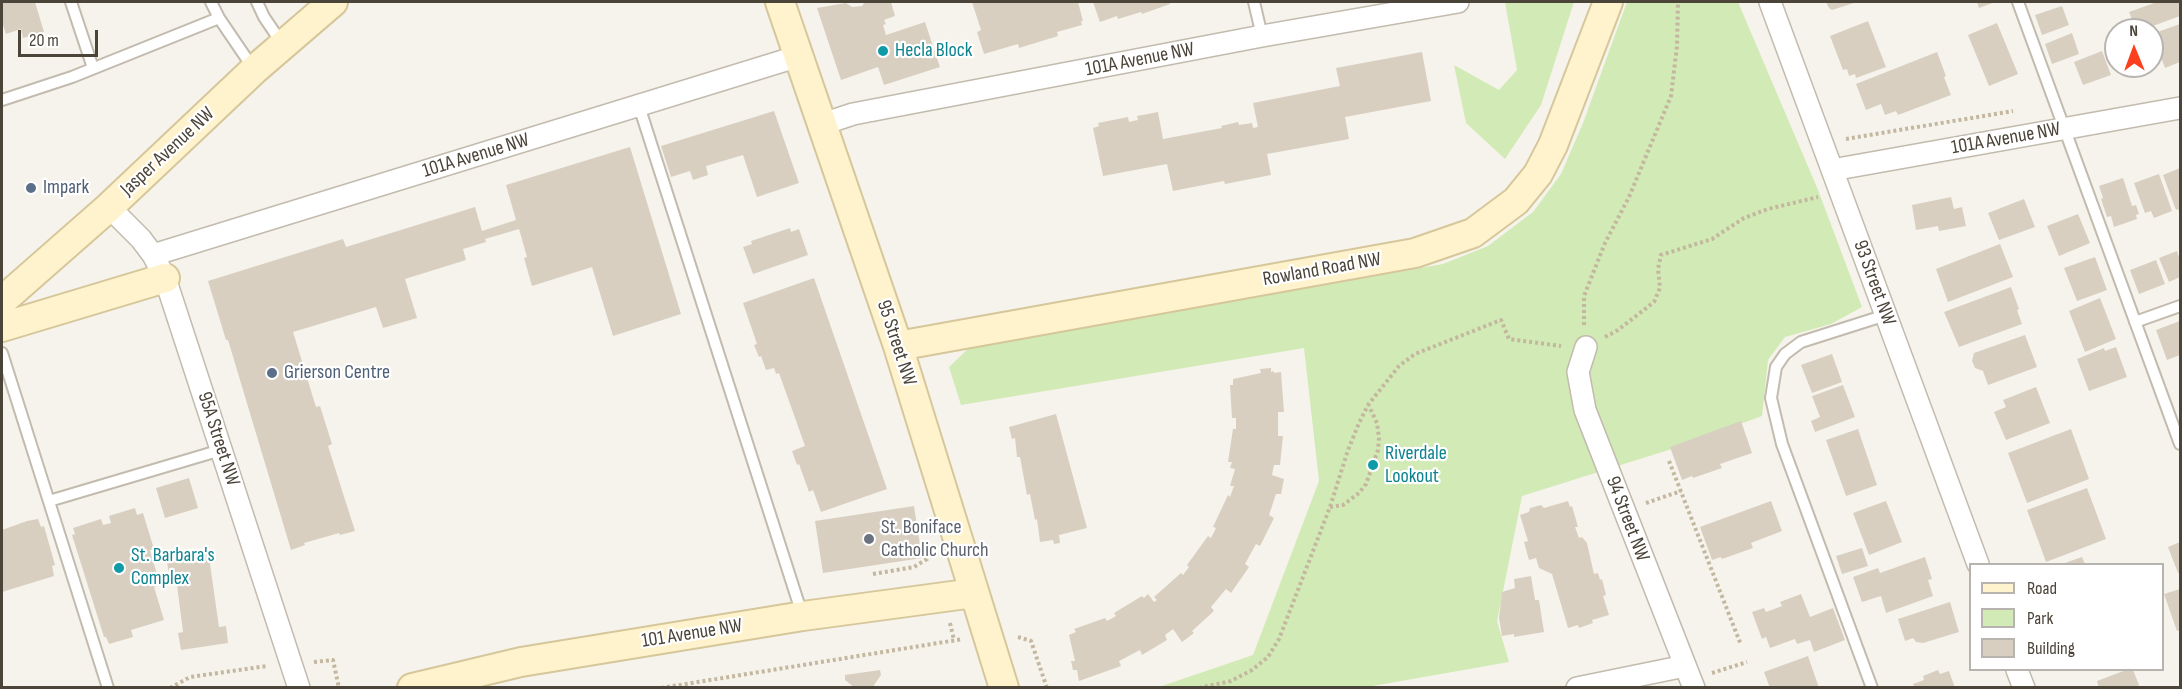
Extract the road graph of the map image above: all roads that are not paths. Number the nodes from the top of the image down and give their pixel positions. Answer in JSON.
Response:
{"nodes":[{"id":1,"x":71,"y":2,"type":"edge"},
{"id":2,"x":211,"y":2,"type":"edge"},
{"id":3,"x":257,"y":2,"type":"edge"},
{"id":4,"x":333,"y":2,"type":"edge"},
{"id":5,"x":780,"y":2,"type":"edge"},
{"id":6,"x":1254,"y":2,"type":"edge"},
{"id":7,"x":1458,"y":2,"type":"edge"},
{"id":8,"x":1608,"y":2,"type":"edge"},
{"id":9,"x":1770,"y":2,"type":"edge"},
{"id":10,"x":2018,"y":2,"type":"edge"},
{"id":11,"x":219,"y":18,"type":"junction"},
{"id":12,"x":1262,"y":36,"type":"junction"},
{"id":13,"x":283,"y":45,"type":"junction"},
{"id":14,"x":800,"y":56,"type":"junction"},
{"id":15,"x":93,"y":68,"type":"junction"},
{"id":16,"x":254,"y":70,"type":"junction"},
{"id":17,"x":2,"y":100,"type":"edge"},
{"id":18,"x":639,"y":106,"type":"junction"},
{"id":19,"x":2181,"y":108,"type":"edge"},
{"id":20,"x":823,"y":124,"type":"junction"},
{"id":21,"x":2066,"y":128,"type":"junction"},
{"id":22,"x":1832,"y":170,"type":"junction"},
{"id":23,"x":109,"y":207,"type":"junction"},
{"id":24,"x":159,"y":267,"type":"junction"},
{"id":25,"x":4,"y":293,"type":"edge"},
{"id":26,"x":2181,"y":306,"type":"edge"},
{"id":27,"x":1886,"y":315,"type":"junction"},
{"id":28,"x":2134,"y":322,"type":"junction"},
{"id":29,"x":2,"y":327,"type":"edge"},
{"id":30,"x":898,"y":346,"type":"junction"},
{"id":31,"x":1586,"y":347,"type":"road end"},
{"id":32,"x":2,"y":353,"type":"edge"},
{"id":33,"x":2181,"y":444,"type":"edge"},
{"id":34,"x":221,"y":450,"type":"junction"},
{"id":35,"x":49,"y":501,"type":"junction"},
{"id":36,"x":1978,"y":563,"type":"edge"},
{"id":37,"x":974,"y":593,"type":"junction"},
{"id":38,"x":803,"y":616,"type":"junction"},
{"id":39,"x":1685,"y":666,"type":"junction"},
{"id":40,"x":2018,"y":671,"type":"edge"},
{"id":41,"x":1701,"y":681,"type":"edge"},
{"id":42,"x":108,"y":687,"type":"edge"},
{"id":43,"x":299,"y":687,"type":"edge"},
{"id":44,"x":412,"y":687,"type":"edge"},
{"id":45,"x":1004,"y":687,"type":"edge"},
{"id":46,"x":1577,"y":687,"type":"edge"},
{"id":47,"x":1872,"y":687,"type":"edge"},
{"id":48,"x":2024,"y":687,"type":"edge"}],
"edges":[{"from":1,"to":15,"type":"lane"},
{"from":2,"to":11,"type":"lane"},
{"from":3,"to":13,"type":"lane"},
{"from":4,"to":13,"type":"main road","name":"Jasper Avenue NW"},
{"from":5,"to":14,"type":"main road","name":"95 Street NW"},
{"from":6,"to":12,"type":"lane"},
{"from":7,"to":12,"type":"street","name":"101A Avenue NW"},
{"from":8,"to":30,"type":"main road","name":"Rowland Road NW"},
{"from":9,"to":22,"type":"street","name":"93 Street NW"},
{"from":10,"to":21,"type":"lane"},
{"from":11,"to":15,"type":"lane"},
{"from":11,"to":16,"type":"lane"},
{"from":12,"to":20,"type":"street","name":"101A Avenue NW"},
{"from":13,"to":16,"type":"main road","name":"Jasper Avenue NW"},
{"from":14,"to":18,"type":"street","name":"101A Avenue NW"},
{"from":14,"to":20,"type":"main road","name":"95 Street NW"},
{"from":15,"to":17,"type":"lane"},
{"from":16,"to":23,"type":"main road","name":"Jasper Avenue NW"},
{"from":18,"to":24,"type":"street","name":"101A Avenue NW"},
{"from":18,"to":38,"type":"lane"},
{"from":19,"to":21,"type":"street","name":"101A Avenue NW"},
{"from":20,"to":30,"type":"main road","name":"95 Street NW"},
{"from":21,"to":22,"type":"street","name":"101A Avenue NW"},
{"from":21,"to":28,"type":"lane"},
{"from":22,"to":27,"type":"street","name":"93 Street NW"},
{"from":23,"to":24,"type":"street","name":"95A Street NW"},
{"from":23,"to":25,"type":"main road","name":"Jasper Avenue NW"},
{"from":24,"to":29,"type":"main road"},
{"from":24,"to":34,"type":"street","name":"95A Street NW"},
{"from":26,"to":28,"type":"lane"},
{"from":27,"to":36,"type":"street","name":"93 Street NW"},
{"from":27,"to":47,"type":"lane"},
{"from":28,"to":33,"type":"lane"},
{"from":30,"to":37,"type":"main road","name":"95 Street NW"},
{"from":31,"to":39,"type":"street","name":"94 Street NW"},
{"from":32,"to":35,"type":"lane"},
{"from":34,"to":35,"type":"lane"},
{"from":34,"to":43,"type":"street","name":"95A Street NW"},
{"from":35,"to":42,"type":"lane"},
{"from":37,"to":38,"type":"main road","name":"101 Avenue NW"},
{"from":37,"to":45,"type":"main road","name":"95 Street NW"},
{"from":38,"to":44,"type":"main road","name":"101 Avenue NW"},
{"from":39,"to":41,"type":"street","name":"94 Street NW"},
{"from":39,"to":46,"type":"street"},
{"from":40,"to":48,"type":"street"}]}
